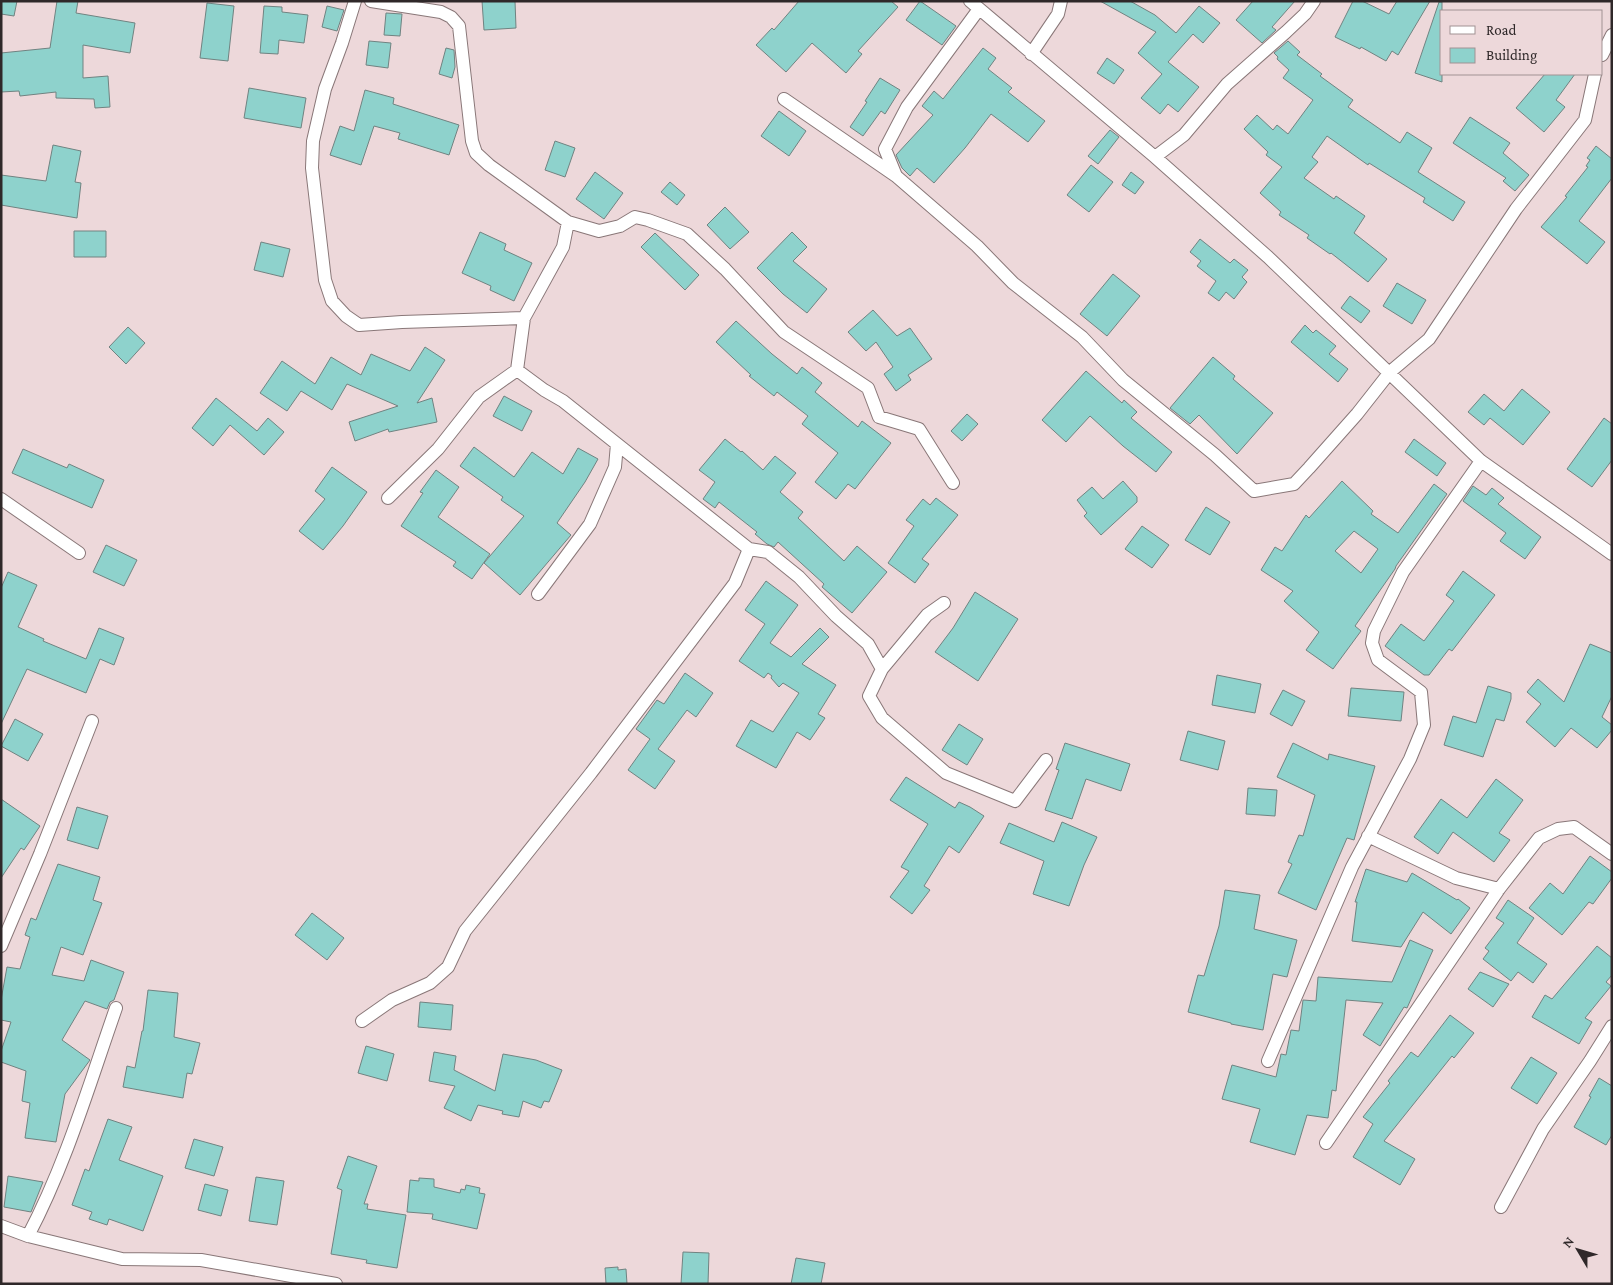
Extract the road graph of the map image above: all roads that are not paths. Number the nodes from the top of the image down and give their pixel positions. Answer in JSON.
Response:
{"nodes":[{"id":1,"x":355,"y":1,"type":"edge"},
{"id":2,"x":371,"y":1,"type":"edge"},
{"id":3,"x":1060,"y":1,"type":"edge"},
{"id":4,"x":1314,"y":1,"type":"edge"},
{"id":5,"x":975,"y":5,"type":"edge"},
{"id":6,"x":1612,"y":35,"type":"edge"},
{"id":7,"x":1031,"y":54,"type":"junction"},
{"id":8,"x":1603,"y":54,"type":"edge"},
{"id":9,"x":1595,"y":75,"type":"edge"},
{"id":10,"x":784,"y":99,"type":"dead end"},
{"id":11,"x":1155,"y":157,"type":"junction"},
{"id":12,"x":896,"y":176,"type":"junction"},
{"id":13,"x":568,"y":222,"type":"junction"},
{"id":14,"x":524,"y":318,"type":"junction"},
{"id":15,"x":518,"y":370,"type":"junction"},
{"id":16,"x":1390,"y":372,"type":"junction"},
{"id":17,"x":617,"y":444,"type":"junction"},
{"id":18,"x":636,"y":459,"type":"junction"},
{"id":19,"x":1481,"y":461,"type":"junction"},
{"id":20,"x":615,"y":467,"type":"junction"},
{"id":21,"x":953,"y":483,"type":"dead end"},
{"id":22,"x":388,"y":498,"type":"dead end"},
{"id":23,"x":1,"y":499,"type":"edge"},
{"id":24,"x":749,"y":549,"type":"junction"},
{"id":25,"x":79,"y":553,"type":"dead end"},
{"id":26,"x":1612,"y":554,"type":"edge"},
{"id":27,"x":538,"y":594,"type":"dead end"},
{"id":28,"x":944,"y":604,"type":"dead end"},
{"id":29,"x":882,"y":668,"type":"junction"},
{"id":30,"x":92,"y":721,"type":"dead end"},
{"id":31,"x":1046,"y":760,"type":"dead end"},
{"id":32,"x":1368,"y":836,"type":"junction"},
{"id":33,"x":1612,"y":854,"type":"edge"},
{"id":34,"x":1499,"y":889,"type":"junction"},
{"id":35,"x":1,"y":946,"type":"edge"},
{"id":36,"x":116,"y":1008,"type":"dead end"},
{"id":37,"x":362,"y":1021,"type":"dead end"},
{"id":38,"x":1612,"y":1026,"type":"edge"},
{"id":39,"x":1268,"y":1061,"type":"dead end"},
{"id":40,"x":1326,"y":1143,"type":"dead end"},
{"id":41,"x":1501,"y":1207,"type":"dead end"},
{"id":42,"x":1,"y":1226,"type":"edge"},
{"id":43,"x":28,"y":1236,"type":"junction"},
{"id":44,"x":336,"y":1284,"type":"edge"}],
"edges":[{"from":1,"to":14,"type":"street"},
{"from":2,"to":13,"type":"street"},
{"from":3,"to":7,"type":"street"},
{"from":4,"to":11,"type":"street"},
{"from":5,"to":7,"type":"street"},
{"from":5,"to":12,"type":"street"},
{"from":6,"to":8,"type":"street"},
{"from":7,"to":11,"type":"street"},
{"from":9,"to":16,"type":"street"},
{"from":10,"to":12,"type":"street"},
{"from":11,"to":16,"type":"street"},
{"from":12,"to":16,"type":"street"},
{"from":13,"to":14,"type":"street"},
{"from":13,"to":21,"type":"street"},
{"from":14,"to":15,"type":"street"},
{"from":15,"to":17,"type":"street"},
{"from":15,"to":22,"type":"street"},
{"from":16,"to":19,"type":"street"},
{"from":17,"to":18,"type":"street"},
{"from":17,"to":20,"type":"street"},
{"from":18,"to":20,"type":"street"},
{"from":18,"to":24,"type":"street"},
{"from":19,"to":26,"type":"street"},
{"from":19,"to":32,"type":"street"},
{"from":20,"to":27,"type":"street"},
{"from":23,"to":25,"type":"street"},
{"from":24,"to":29,"type":"street"},
{"from":24,"to":37,"type":"street"},
{"from":28,"to":29,"type":"street"},
{"from":29,"to":31,"type":"street"},
{"from":30,"to":35,"type":"street"},
{"from":32,"to":34,"type":"street"},
{"from":32,"to":39,"type":"street"},
{"from":33,"to":34,"type":"street"},
{"from":34,"to":40,"type":"street"},
{"from":36,"to":43,"type":"street"},
{"from":38,"to":41,"type":"street"},
{"from":42,"to":43,"type":"street"},
{"from":43,"to":44,"type":"street"}]}
